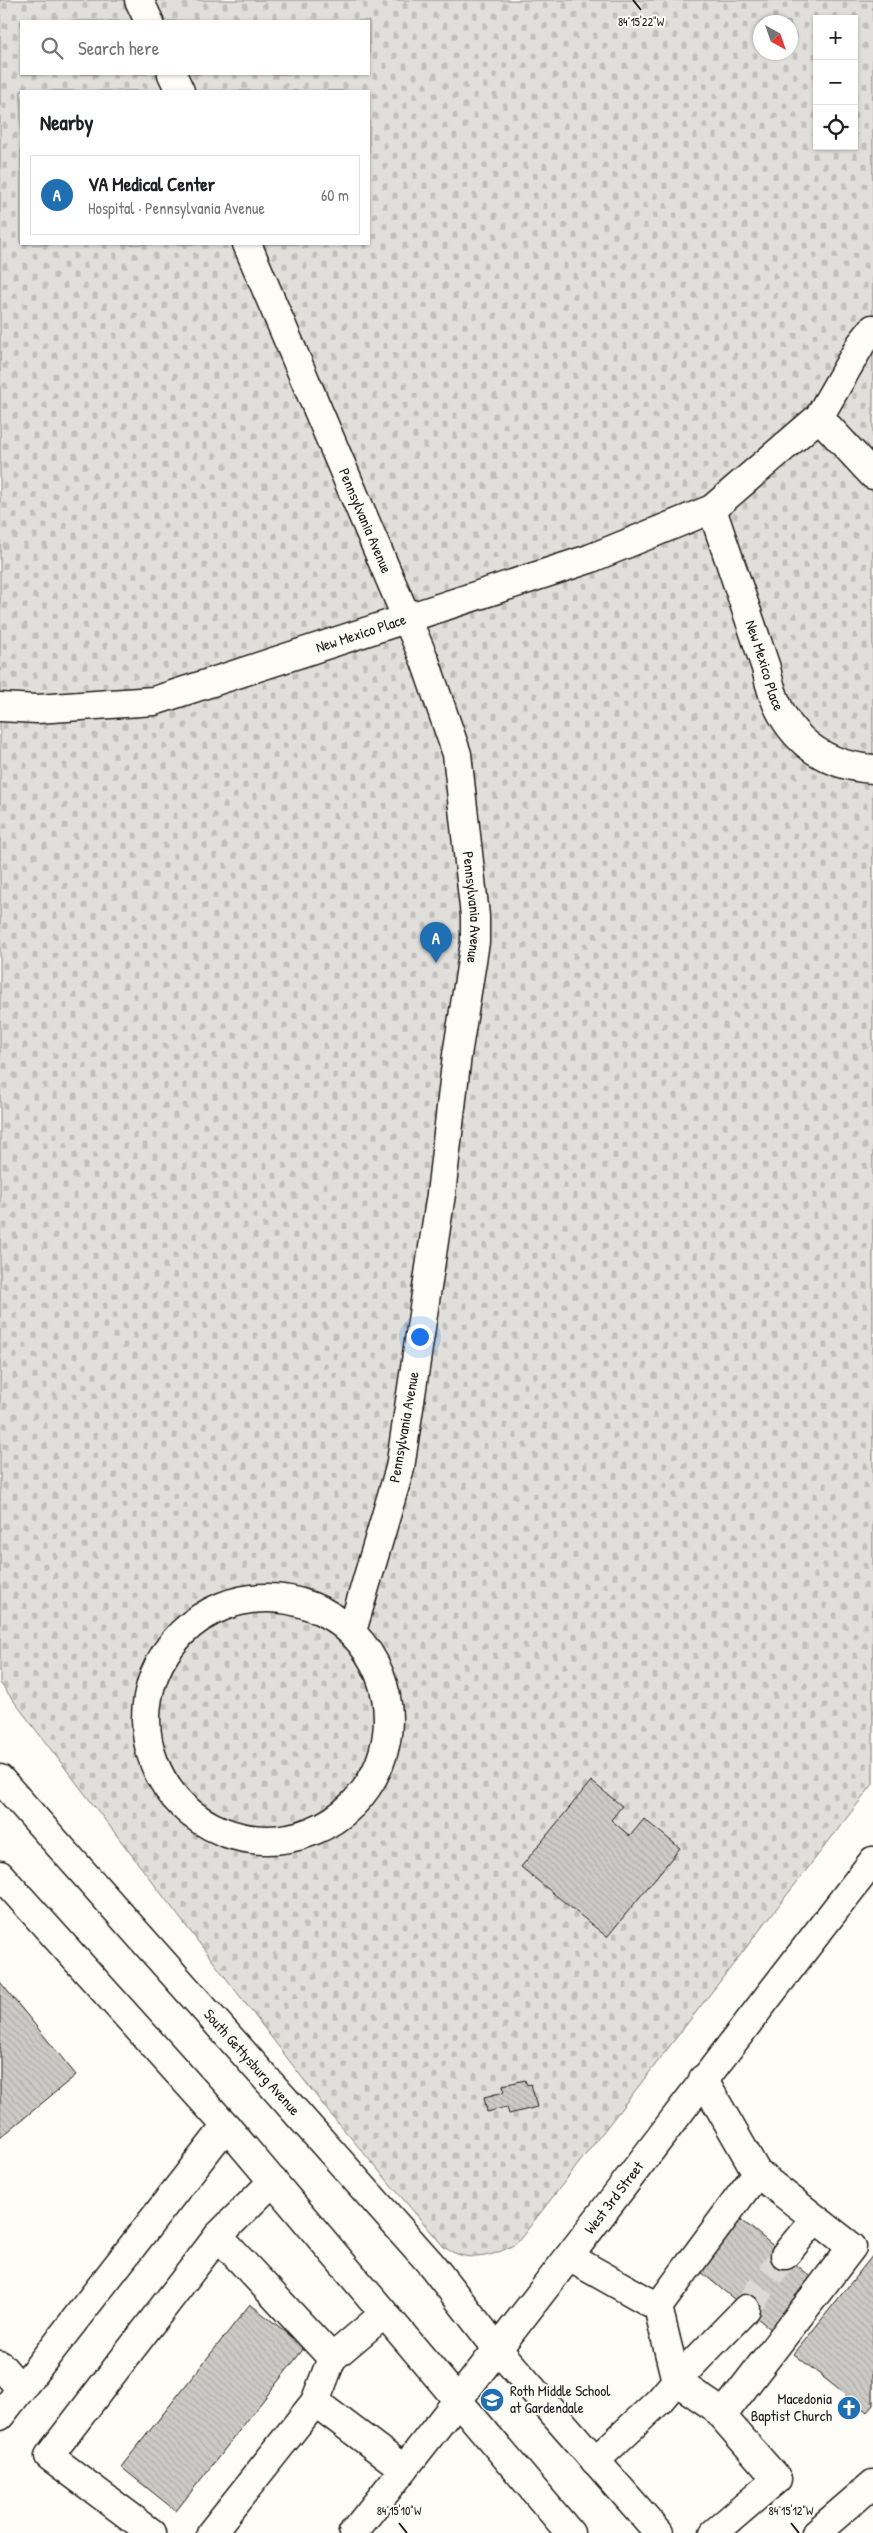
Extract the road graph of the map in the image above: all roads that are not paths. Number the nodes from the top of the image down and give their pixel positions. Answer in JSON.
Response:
{"nodes":[{"id":1,"x":139,"y":0,"type":"edge"},
{"id":2,"x":149,"y":20,"type":"edge"},
{"id":3,"x":172,"y":75,"type":"edge"},
{"id":4,"x":180,"y":90,"type":"edge"},
{"id":5,"x":247,"y":245,"type":"edge"},
{"id":6,"x":873,"y":329,"type":"edge"},
{"id":7,"x":819,"y":417,"type":"junction"},
{"id":8,"x":873,"y":475,"type":"edge"},
{"id":9,"x":712,"y":509,"type":"junction"},
{"id":10,"x":408,"y":617,"type":"junction"},
{"id":11,"x":0,"y":707,"type":"edge"},
{"id":12,"x":873,"y":769,"type":"edge"},
{"id":13,"x":352,"y":1631,"type":"junction"},
{"id":14,"x":0,"y":1779,"type":"edge"},
{"id":15,"x":872,"y":1865,"type":"edge"},
{"id":16,"x":0,"y":1875,"type":"edge"},
{"id":17,"x":703,"y":2079,"type":"junction"},
{"id":18,"x":226,"y":2126,"type":"junction"},
{"id":19,"x":757,"y":2173,"type":"junction"},
{"id":20,"x":273,"y":2181,"type":"junction"},
{"id":21,"x":815,"y":2219,"type":"junction"},
{"id":22,"x":218,"y":2236,"type":"junction"},
{"id":23,"x":785,"y":2255,"type":"tunnel mouth"},
{"id":24,"x":569,"y":2257,"type":"junction"},
{"id":25,"x":658,"y":2307,"type":"junction"},
{"id":26,"x":746,"y":2309,"type":"tunnel mouth"},
{"id":27,"x":384,"y":2314,"type":"junction"},
{"id":28,"x":499,"y":2351,"type":"junction"},
{"id":29,"x":332,"y":2358,"type":"junction"},
{"id":30,"x":0,"y":2365,"type":"edge"},
{"id":31,"x":676,"y":2381,"type":"junction"},
{"id":32,"x":21,"y":2389,"type":"junction"},
{"id":33,"x":315,"y":2402,"type":"junction"},
{"id":34,"x":458,"y":2402,"type":"junction"},
{"id":35,"x":0,"y":2416,"type":"edge"},
{"id":36,"x":722,"y":2416,"type":"junction"},
{"id":37,"x":595,"y":2461,"type":"junction"},
{"id":38,"x":404,"y":2469,"type":"junction"},
{"id":39,"x":873,"y":2484,"type":"edge"},
{"id":40,"x":152,"y":2533,"type":"edge"},
{"id":41,"x":211,"y":2533,"type":"edge"},
{"id":42,"x":353,"y":2533,"type":"edge"},
{"id":43,"x":570,"y":2533,"type":"edge"},
{"id":44,"x":659,"y":2533,"type":"edge"},
{"id":45,"x":714,"y":2533,"type":"edge"},
{"id":46,"x":816,"y":2533,"type":"edge"}],
"edges":[{"from":1,"to":2,"type":"street"},
{"from":3,"to":4,"type":"street"},
{"from":5,"to":10,"type":"street","name":"Pennsylvania Avenue"},
{"from":6,"to":7,"type":"street","name":"New Mexico Place"},
{"from":7,"to":8,"type":"street"},
{"from":7,"to":9,"type":"street","name":"New Mexico Place"},
{"from":9,"to":10,"type":"street","name":"New Mexico Place"},
{"from":9,"to":12,"type":"street","name":"New Mexico Place"},
{"from":10,"to":11,"type":"street","name":"New Mexico Place"},
{"from":10,"to":13,"type":"street","name":"Pennsylvania Avenue"},
{"from":13,"to":13,"type":"street"},
{"from":14,"to":28,"type":"street","name":"South Gettysburg Avenue"},
{"from":15,"to":17,"type":"street","name":"West 3rd Street"},
{"from":16,"to":18,"type":"street"},
{"from":17,"to":19,"type":"street"},
{"from":17,"to":24,"type":"street","name":"West 3rd Street"},
{"from":18,"to":20,"type":"street"},
{"from":18,"to":32,"type":"street"},
{"from":19,"to":21,"type":"street"},
{"from":19,"to":25,"type":"street"},
{"from":20,"to":22,"type":"street"},
{"from":20,"to":27,"type":"street"},
{"from":21,"to":23,"type":"street"},
{"from":21,"to":36,"type":"street"},
{"from":22,"to":29,"type":"street"},
{"from":22,"to":40,"type":"street"},
{"from":24,"to":25,"type":"street"},
{"from":24,"to":28,"type":"street","name":"West 3rd Street"},
{"from":25,"to":31,"type":"street"},
{"from":26,"to":31,"type":"street"},
{"from":27,"to":29,"type":"street"},
{"from":27,"to":34,"type":"street"},
{"from":28,"to":34,"type":"street","name":"West 3rd Street"},
{"from":28,"to":37,"type":"street","name":"South Gettysburg Avenue"},
{"from":29,"to":33,"type":"street"},
{"from":30,"to":32,"type":"street"},
{"from":31,"to":36,"type":"street"},
{"from":31,"to":37,"type":"street"},
{"from":32,"to":35,"type":"street"},
{"from":33,"to":38,"type":"street"},
{"from":33,"to":41,"type":"street"},
{"from":34,"to":38,"type":"street","name":"West 3rd Street"},
{"from":34,"to":43,"type":"street"},
{"from":36,"to":45,"type":"street"},
{"from":37,"to":44,"type":"street","name":"South Gettysburg Avenue"},
{"from":38,"to":42,"type":"street","name":"West 3rd Street"},
{"from":39,"to":46,"type":"street"}]}
